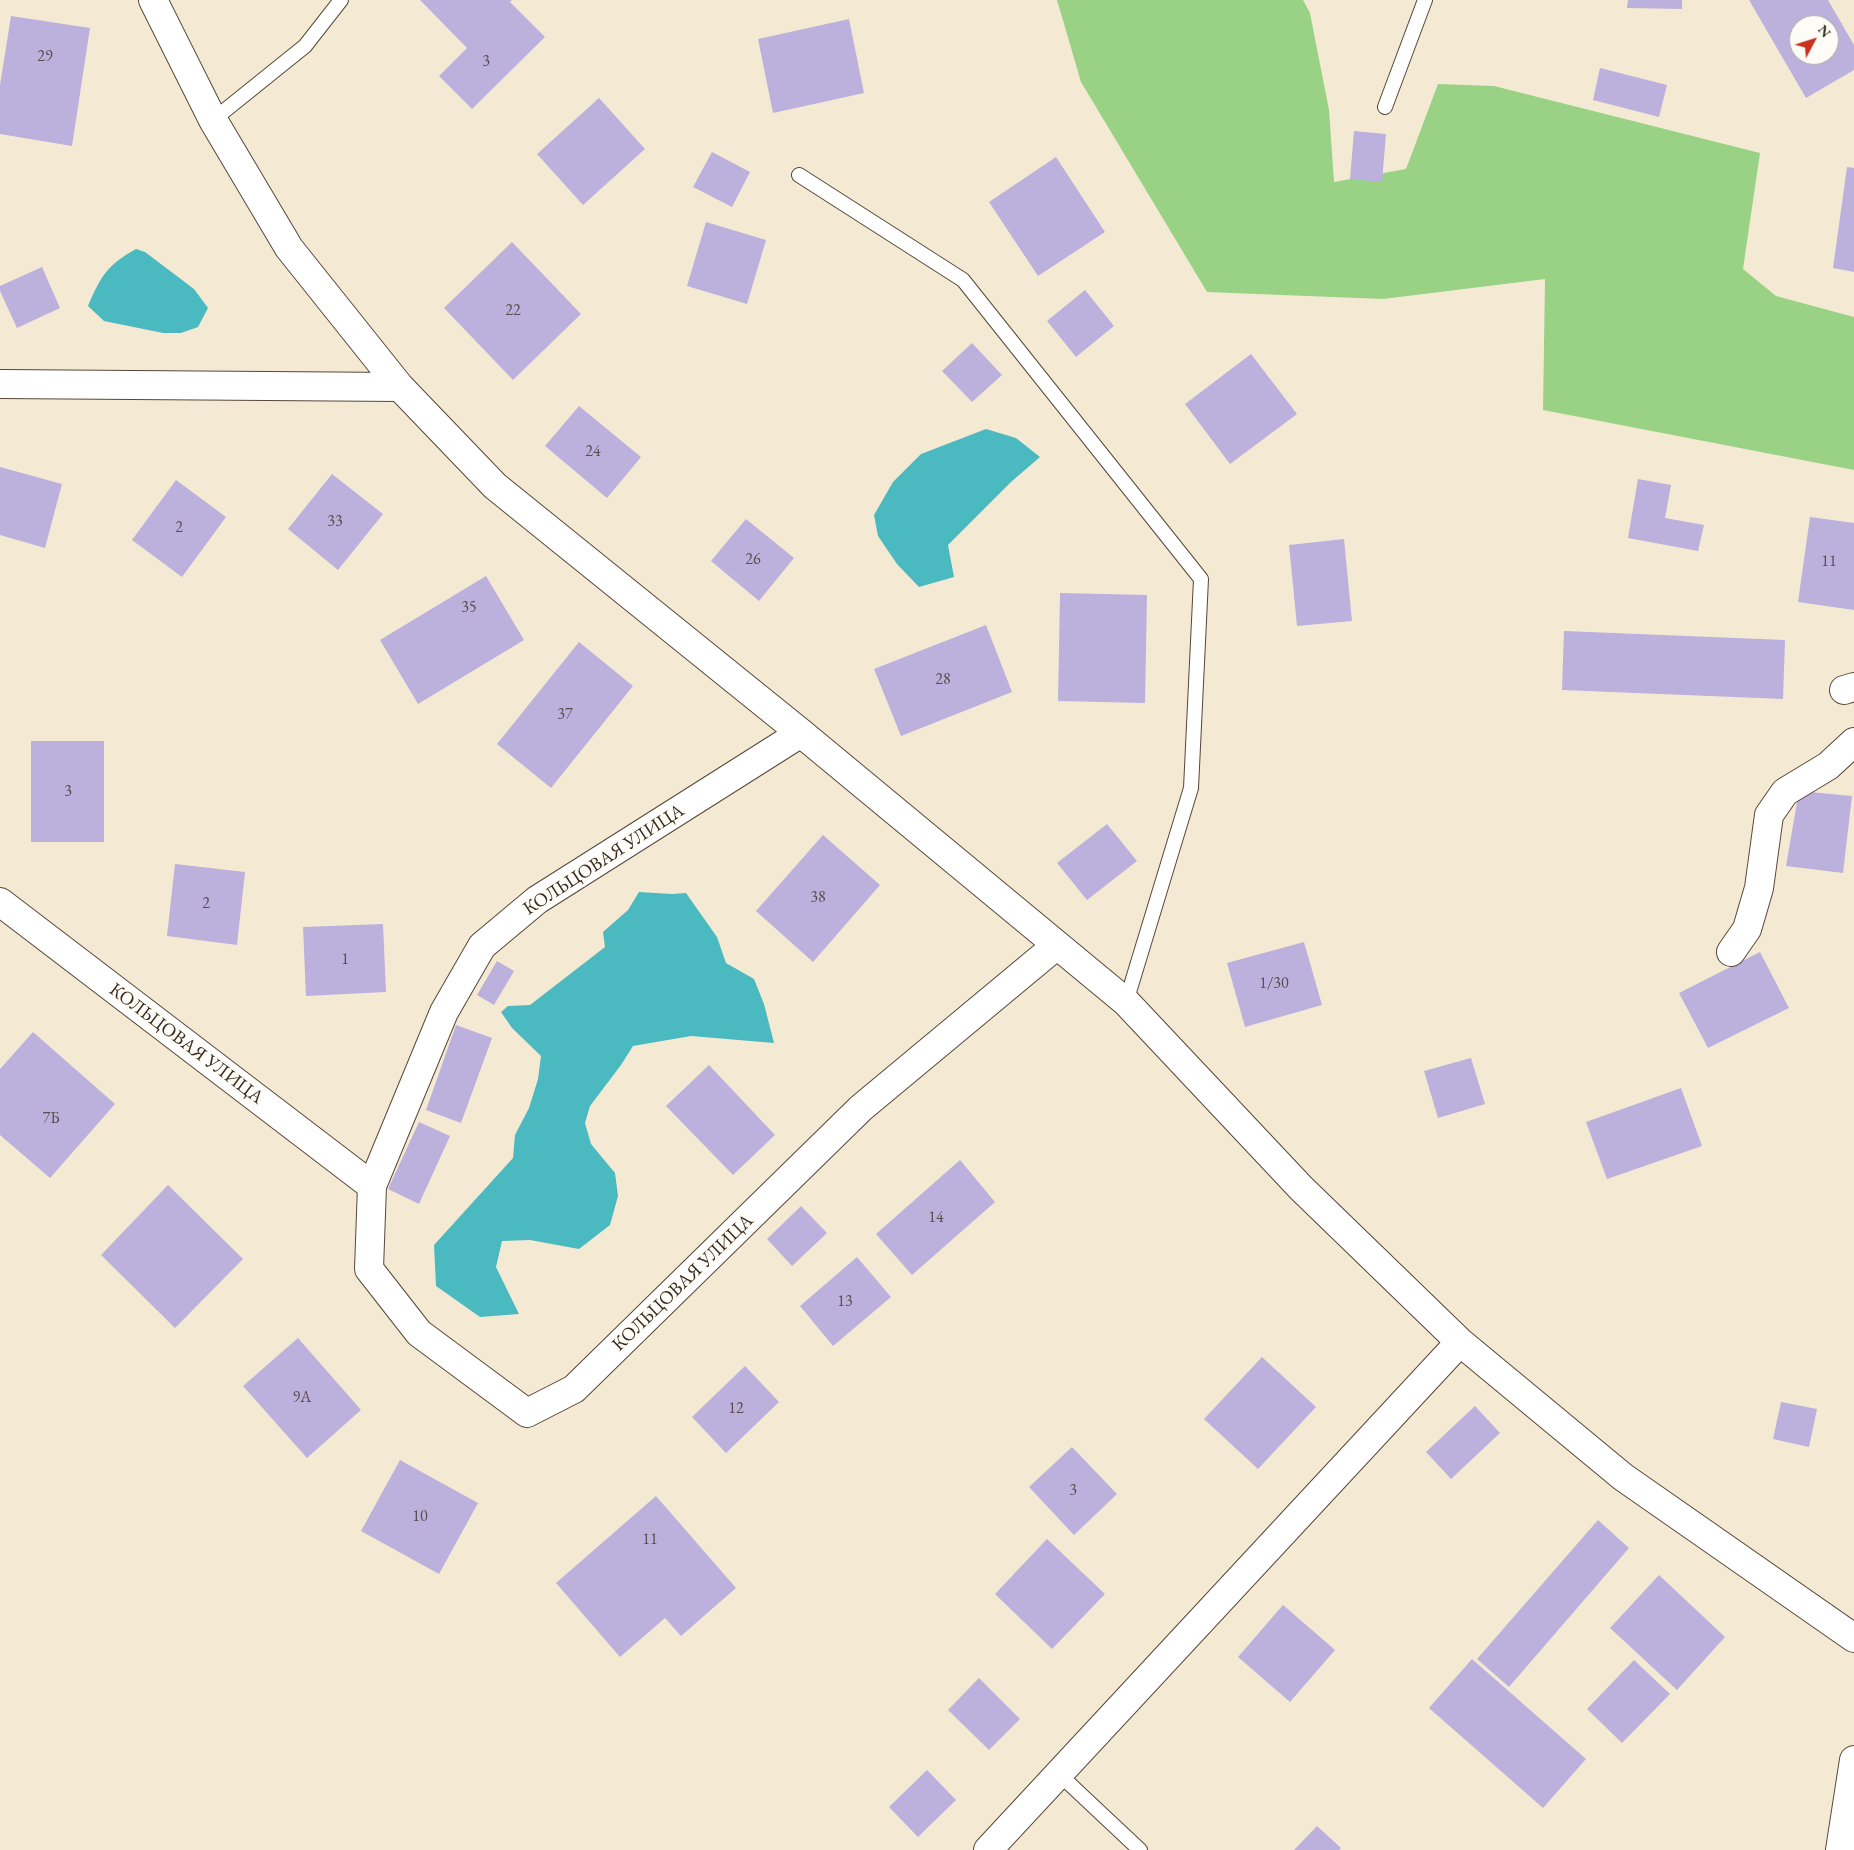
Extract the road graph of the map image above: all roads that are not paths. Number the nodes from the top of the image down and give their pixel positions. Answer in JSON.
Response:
{"nodes":[{"id":1,"x":153,"y":0,"type":"edge"},
{"id":2,"x":341,"y":0,"type":"edge"},
{"id":3,"x":1424,"y":0,"type":"edge"},
{"id":4,"x":1385,"y":107,"type":"dead end"},
{"id":5,"x":213,"y":120,"type":"junction"},
{"id":6,"x":799,"y":174,"type":"dead end"},
{"id":7,"x":0,"y":384,"type":"edge"},
{"id":8,"x":400,"y":387,"type":"junction"},
{"id":9,"x":801,"y":733,"type":"junction"},
{"id":10,"x":1854,"y":742,"type":"edge"},
{"id":11,"x":0,"y":902,"type":"edge"},
{"id":12,"x":1057,"y":945,"type":"junction"},
{"id":13,"x":1731,"y":952,"type":"dead end"},
{"id":14,"x":1126,"y":1002,"type":"junction"},
{"id":15,"x":372,"y":1186,"type":"junction"},
{"id":16,"x":1460,"y":1342,"type":"junction"},
{"id":17,"x":1854,"y":1638,"type":"edge"},
{"id":18,"x":1854,"y":1760,"type":"edge"},
{"id":19,"x":1058,"y":1773,"type":"junction"},
{"id":20,"x":988,"y":1850,"type":"edge"},
{"id":21,"x":1140,"y":1850,"type":"edge"},
{"id":22,"x":1840,"y":1850,"type":"edge"}],
"edges":[{"from":1,"to":5,"type":"street"},
{"from":2,"to":5,"type":"lane"},
{"from":3,"to":4,"type":"lane"},
{"from":5,"to":8,"type":"street"},
{"from":6,"to":14,"type":"lane"},
{"from":7,"to":8,"type":"street"},
{"from":8,"to":9,"type":"street"},
{"from":9,"to":12,"type":"street"},
{"from":9,"to":15,"type":"street","name":"КОЛЬЦОВАЯ УЛИЦА"},
{"from":10,"to":13,"type":"street"},
{"from":11,"to":15,"type":"street","name":"КОЛЬЦОВАЯ УЛИЦА"},
{"from":12,"to":14,"type":"street"},
{"from":12,"to":15,"type":"street","name":"КОЛЬЦОВАЯ УЛИЦА"},
{"from":14,"to":16,"type":"street"},
{"from":16,"to":17,"type":"street"},
{"from":16,"to":19,"type":"street"},
{"from":18,"to":22,"type":"street"},
{"from":19,"to":20,"type":"street"},
{"from":19,"to":21,"type":"lane"}]}
